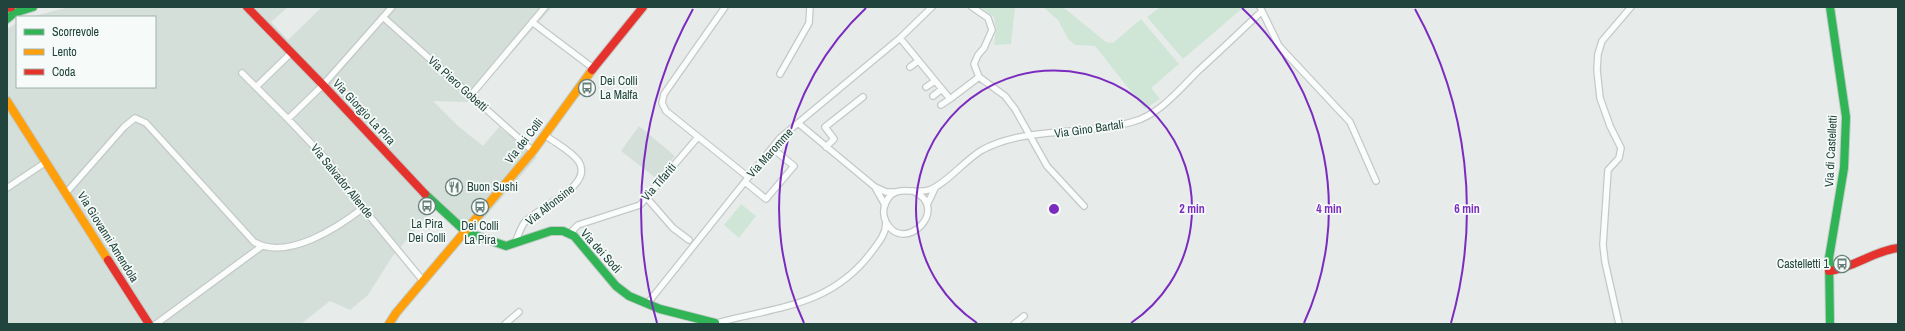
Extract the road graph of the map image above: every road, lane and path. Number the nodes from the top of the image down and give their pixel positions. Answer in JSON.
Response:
{"nodes":[{"id":1,"x":11,"y":7,"type":"edge"},
{"id":2,"x":33,"y":7,"type":"edge"},
{"id":3,"x":247,"y":7,"type":"edge"},
{"id":4,"x":392,"y":7,"type":"edge"},
{"id":5,"x":545,"y":7,"type":"edge"},
{"id":6,"x":643,"y":7,"type":"edge"},
{"id":7,"x":725,"y":7,"type":"edge"},
{"id":8,"x":810,"y":7,"type":"edge"},
{"id":9,"x":932,"y":7,"type":"edge"},
{"id":10,"x":972,"y":7,"type":"edge"},
{"id":11,"x":1630,"y":7,"type":"edge"},
{"id":12,"x":1830,"y":7,"type":"edge"},
{"id":13,"x":7,"y":8,"type":"edge"},
{"id":14,"x":1261,"y":9,"type":"edge"},
{"id":15,"x":383,"y":17,"type":"junction"},
{"id":16,"x":7,"y":18,"type":"edge"},
{"id":17,"x":532,"y":22,"type":"junction"},
{"id":18,"x":900,"y":38,"type":"junction"},
{"id":19,"x":291,"y":53,"type":"junction"},
{"id":20,"x":918,"y":61,"type":"junction"},
{"id":21,"x":910,"y":67,"type":"dead end"},
{"id":22,"x":594,"y":68,"type":"junction"},
{"id":23,"x":242,"y":73,"type":"dead end"},
{"id":24,"x":780,"y":74,"type":"dead end"},
{"id":25,"x":979,"y":77,"type":"junction"},
{"id":26,"x":935,"y":81,"type":"junction"},
{"id":27,"x":323,"y":85,"type":"junction"},
{"id":28,"x":256,"y":87,"type":"junction"},
{"id":29,"x":926,"y":87,"type":"dead end"},
{"id":30,"x":942,"y":90,"type":"junction"},
{"id":31,"x":471,"y":95,"type":"junction"},
{"id":32,"x":863,"y":96,"type":"dead end"},
{"id":33,"x":933,"y":96,"type":"dead end"},
{"id":34,"x":950,"y":99,"type":"junction"},
{"id":35,"x":7,"y":101,"type":"edge"},
{"id":36,"x":941,"y":105,"type":"dead end"},
{"id":37,"x":288,"y":119,"type":"junction"},
{"id":38,"x":798,"y":123,"type":"junction"},
{"id":39,"x":545,"y":135,"type":"junction"},
{"id":40,"x":698,"y":137,"type":"junction"},
{"id":41,"x":1029,"y":137,"type":"junction"},
{"id":42,"x":826,"y":147,"type":"junction"},
{"id":43,"x":772,"y":148,"type":"junction"},
{"id":44,"x":533,"y":151,"type":"junction"},
{"id":45,"x":46,"y":162,"type":"junction"},
{"id":46,"x":746,"y":180,"type":"junction"},
{"id":47,"x":1376,"y":181,"type":"dead end"},
{"id":48,"x":936,"y":186,"type":"junction"},
{"id":49,"x":875,"y":187,"type":"junction"},
{"id":50,"x":7,"y":188,"type":"edge"},
{"id":51,"x":913,"y":191,"type":"junction"},
{"id":52,"x":894,"y":192,"type":"junction"},
{"id":53,"x":66,"y":193,"type":"junction"},
{"id":54,"x":646,"y":197,"type":"junction"},
{"id":55,"x":885,"y":204,"type":"junction"},
{"id":56,"x":927,"y":206,"type":"junction"},
{"id":57,"x":1084,"y":206,"type":"dead end"},
{"id":58,"x":363,"y":208,"type":"junction"},
{"id":59,"x":886,"y":222,"type":"junction"},
{"id":60,"x":466,"y":232,"type":"junction"},
{"id":61,"x":897,"y":232,"type":"junction"},
{"id":62,"x":574,"y":236,"type":"junction"},
{"id":63,"x":882,"y":238,"type":"junction"},
{"id":64,"x":689,"y":240,"type":"dead end"},
{"id":65,"x":515,"y":243,"type":"junction"},
{"id":66,"x":262,"y":246,"type":"junction"},
{"id":67,"x":1898,"y":248,"type":"edge"},
{"id":68,"x":1828,"y":271,"type":"junction"},
{"id":69,"x":424,"y":282,"type":"junction"},
{"id":70,"x":647,"y":304,"type":"junction"},
{"id":71,"x":519,"y":312,"type":"dead end"},
{"id":72,"x":1024,"y":316,"type":"dead end"},
{"id":73,"x":738,"y":321,"type":"edge"},
{"id":74,"x":718,"y":323,"type":"edge"},
{"id":75,"x":149,"y":324,"type":"edge"},
{"id":76,"x":156,"y":324,"type":"edge"},
{"id":77,"x":389,"y":324,"type":"edge"},
{"id":78,"x":506,"y":324,"type":"edge"},
{"id":79,"x":1014,"y":324,"type":"edge"},
{"id":80,"x":1619,"y":324,"type":"edge"},
{"id":81,"x":1830,"y":324,"type":"edge"}],
"edges":[{"from":1,"to":13,"type":"street"},
{"from":2,"to":16,"type":"street"},
{"from":3,"to":19,"type":"street","name":"Via Giorgio La Pira"},
{"from":4,"to":15,"type":"street"},
{"from":5,"to":17,"type":"street"},
{"from":6,"to":22,"type":"street","name":"Via dei Colli"},
{"from":7,"to":40,"type":"street"},
{"from":8,"to":24,"type":"street"},
{"from":9,"to":18,"type":"street","name":"Via Maromme"},
{"from":10,"to":25,"type":"street"},
{"from":11,"to":80,"type":"street"},
{"from":12,"to":68,"type":"street","name":"Via di Castelletti"},
{"from":14,"to":41,"type":"street","name":"Via Gino Bartali"},
{"from":14,"to":47,"type":"street"},
{"from":15,"to":27,"type":"street"},
{"from":15,"to":31,"type":"street","name":"Via Piero Gobetti"},
{"from":17,"to":22,"type":"street"},
{"from":17,"to":31,"type":"street"},
{"from":18,"to":20,"type":"street"},
{"from":18,"to":38,"type":"street","name":"Via Maromme"},
{"from":19,"to":27,"type":"street","name":"Via Giorgio La Pira"},
{"from":19,"to":28,"type":"street"},
{"from":20,"to":21,"type":"street"},
{"from":20,"to":26,"type":"street"},
{"from":22,"to":39,"type":"street","name":"Via dei Colli"},
{"from":23,"to":28,"type":"street","name":"Via Salvador Allende"},
{"from":25,"to":34,"type":"street"},
{"from":25,"to":41,"type":"street"},
{"from":26,"to":29,"type":"street"},
{"from":26,"to":30,"type":"street"},
{"from":27,"to":37,"type":"street"},
{"from":27,"to":60,"type":"street","name":"Via Giorgio La Pira"},
{"from":28,"to":37,"type":"street","name":"Via Salvador Allende"},
{"from":30,"to":33,"type":"street"},
{"from":30,"to":34,"type":"street"},
{"from":31,"to":44,"type":"street","name":"Via Piero Gobetti"},
{"from":32,"to":42,"type":"street"},
{"from":34,"to":36,"type":"street"},
{"from":35,"to":45,"type":"street","name":"Via Giovanni Amendola"},
{"from":37,"to":58,"type":"street","name":"Via Salvador Allende"},
{"from":38,"to":42,"type":"street"},
{"from":38,"to":43,"type":"street","name":"Via Maromme"},
{"from":39,"to":44,"type":"street","name":"Via dei Colli"},
{"from":39,"to":65,"type":"street","name":"Via Alfonsine"},
{"from":40,"to":46,"type":"street"},
{"from":40,"to":54,"type":"street","name":"Via Tifariti"},
{"from":41,"to":48,"type":"street","name":"Via Gino Bartali"},
{"from":41,"to":57,"type":"street"},
{"from":42,"to":49,"type":"street"},
{"from":43,"to":46,"type":"street","name":"Via Maromme"},
{"from":43,"to":46,"type":"street"},
{"from":44,"to":60,"type":"street","name":"Via dei Colli"},
{"from":45,"to":50,"type":"street"},
{"from":45,"to":53,"type":"street","name":"Via Giovanni Amendola"},
{"from":46,"to":70,"type":"street","name":"Via Maromme"},
{"from":48,"to":51,"type":"street","name":"Via Gino Bartali"},
{"from":48,"to":56,"type":"street","name":"Via Gino Bartali"},
{"from":49,"to":52,"type":"street"},
{"from":49,"to":55,"type":"street"},
{"from":51,"to":52,"type":"street"},
{"from":51,"to":56,"type":"street"},
{"from":52,"to":55,"type":"street"},
{"from":53,"to":66,"type":"street"},
{"from":53,"to":75,"type":"street","name":"Via Giovanni Amendola"},
{"from":54,"to":62,"type":"street","name":"Via Tifariti"},
{"from":54,"to":64,"type":"street"},
{"from":55,"to":59,"type":"street"},
{"from":56,"to":61,"type":"street"},
{"from":58,"to":66,"type":"street"},
{"from":58,"to":69,"type":"street","name":"Via Salvador Allende"},
{"from":59,"to":61,"type":"street"},
{"from":59,"to":63,"type":"street"},
{"from":60,"to":65,"type":"street","name":"Via dei Sodi"},
{"from":60,"to":69,"type":"street","name":"Via dei Colli"},
{"from":61,"to":63,"type":"street"},
{"from":62,"to":65,"type":"street","name":"Via dei Sodi"},
{"from":62,"to":70,"type":"street","name":"Via dei Sodi"},
{"from":63,"to":73,"type":"street"},
{"from":66,"to":76,"type":"street"},
{"from":67,"to":68,"type":"street"},
{"from":68,"to":81,"type":"street","name":"Via di Castelletti"},
{"from":69,"to":77,"type":"street","name":"Via dei Colli"},
{"from":70,"to":74,"type":"street","name":"Via dei Sodi"},
{"from":71,"to":78,"type":"street"},
{"from":72,"to":79,"type":"street"},
{"from":73,"to":74,"type":"street"}]}
